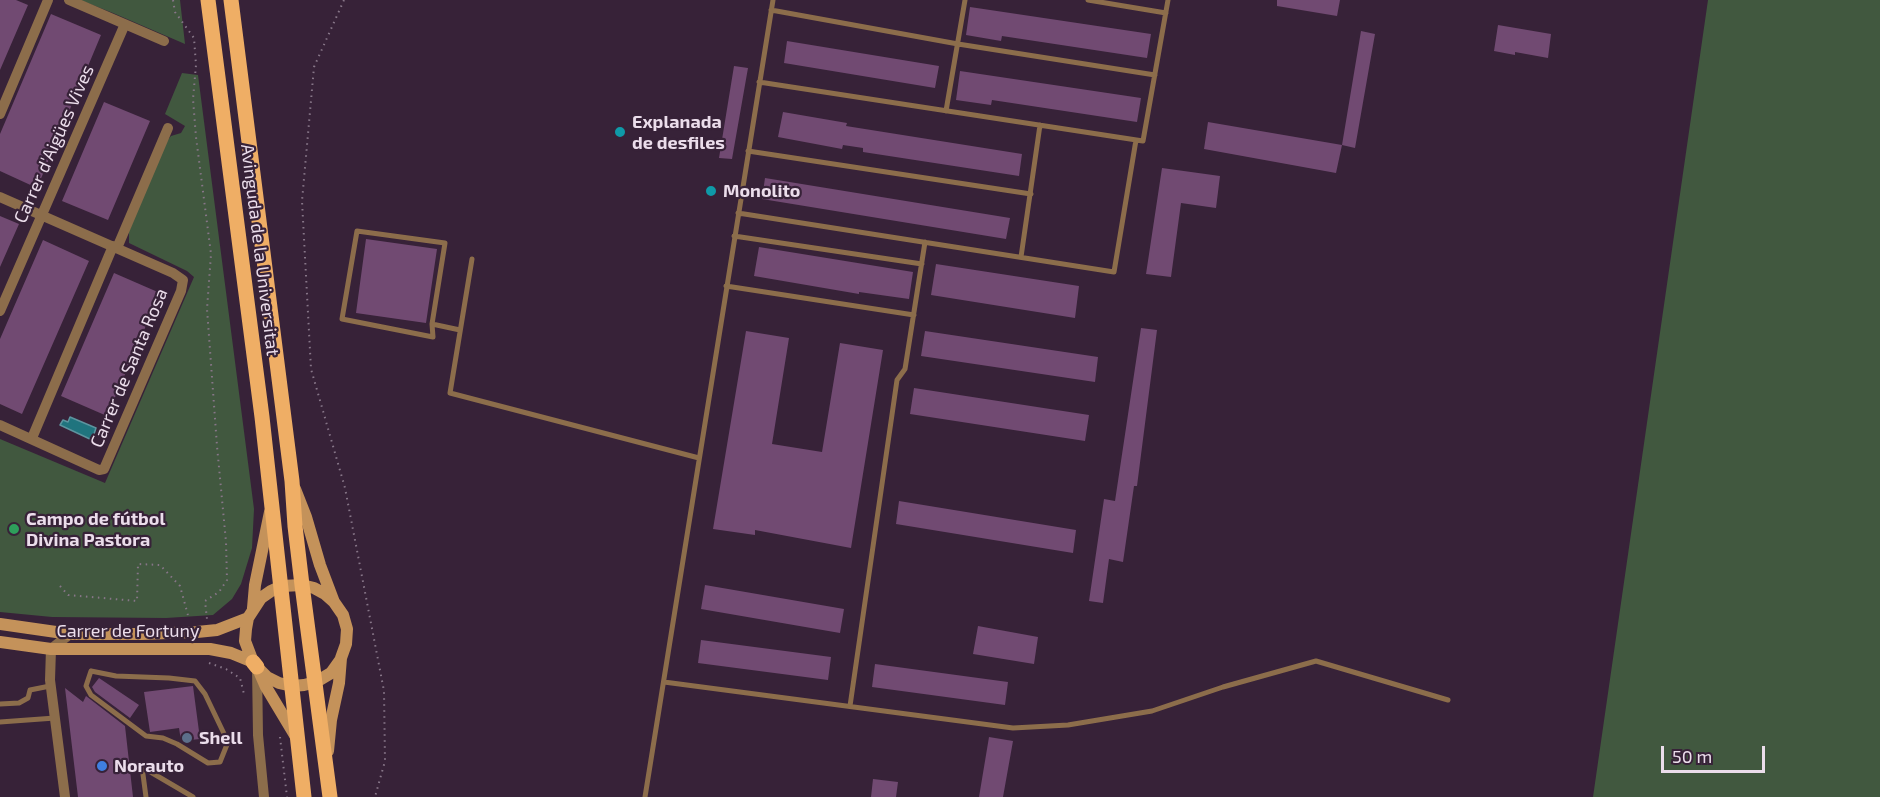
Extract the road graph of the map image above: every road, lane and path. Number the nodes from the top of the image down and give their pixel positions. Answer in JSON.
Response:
{"nodes":[{"id":1,"x":48,"y":0,"type":"edge"},
{"id":2,"x":69,"y":0,"type":"edge"},
{"id":3,"x":173,"y":0,"type":"edge"},
{"id":4,"x":208,"y":0,"type":"edge"},
{"id":5,"x":231,"y":0,"type":"edge"},
{"id":6,"x":344,"y":0,"type":"edge"},
{"id":7,"x":773,"y":0,"type":"edge"},
{"id":8,"x":965,"y":0,"type":"edge"},
{"id":9,"x":1088,"y":0,"type":"edge"},
{"id":10,"x":1168,"y":0,"type":"edge"},
{"id":11,"x":771,"y":10,"type":"junction"},
{"id":12,"x":1166,"y":13,"type":"junction"},
{"id":13,"x":125,"y":24,"type":"junction"},
{"id":14,"x":164,"y":41,"type":"dead end"},
{"id":15,"x":958,"y":44,"type":"junction"},
{"id":16,"x":1155,"y":75,"type":"junction"},
{"id":17,"x":759,"y":82,"type":"junction"},
{"id":18,"x":946,"y":111,"type":"junction"},
{"id":19,"x":0,"y":114,"type":"edge"},
{"id":20,"x":1040,"y":125,"type":"junction"},
{"id":21,"x":168,"y":128,"type":"dead end"},
{"id":22,"x":1136,"y":140,"type":"junction"},
{"id":23,"x":748,"y":151,"type":"junction"},
{"id":24,"x":1031,"y":194,"type":"junction"},
{"id":25,"x":0,"y":197,"type":"edge"},
{"id":26,"x":738,"y":213,"type":"junction"},
{"id":27,"x":41,"y":215,"type":"junction"},
{"id":28,"x":734,"y":236,"type":"junction"},
{"id":29,"x":925,"y":242,"type":"junction"},
{"id":30,"x":115,"y":247,"type":"junction"},
{"id":31,"x":1021,"y":257,"type":"junction"},
{"id":32,"x":472,"y":259,"type":"dead end"},
{"id":33,"x":922,"y":264,"type":"junction"},
{"id":34,"x":726,"y":286,"type":"junction"},
{"id":35,"x":0,"y":311,"type":"edge"},
{"id":36,"x":914,"y":315,"type":"junction"},
{"id":37,"x":432,"y":324,"type":"junction"},
{"id":38,"x":460,"y":330,"type":"junction"},
{"id":39,"x":0,"y":425,"type":"edge"},
{"id":40,"x":32,"y":438,"type":"junction"},
{"id":41,"x":699,"y":458,"type":"junction"},
{"id":42,"x":292,"y":481,"type":"junction"},
{"id":43,"x":271,"y":506,"type":"junction"},
{"id":44,"x":302,"y":585,"type":"junction"},
{"id":45,"x":60,"y":586,"type":"dead end"},
{"id":46,"x":282,"y":586,"type":"junction"},
{"id":47,"x":334,"y":602,"type":"junction"},
{"id":48,"x":251,"y":613,"type":"junction"},
{"id":49,"x":189,"y":620,"type":"dead end"},
{"id":50,"x":0,"y":624,"type":"edge"},
{"id":51,"x":209,"y":631,"type":"junction"},
{"id":52,"x":70,"y":634,"type":"junction"},
{"id":53,"x":0,"y":642,"type":"edge"},
{"id":54,"x":51,"y":649,"type":"junction"},
{"id":55,"x":210,"y":650,"type":"junction"},
{"id":56,"x":341,"y":658,"type":"junction"},
{"id":57,"x":255,"y":665,"type":"junction"},
{"id":58,"x":316,"y":682,"type":"junction"},
{"id":59,"x":664,"y":682,"type":"junction"},
{"id":60,"x":50,"y":686,"type":"junction"},
{"id":61,"x":292,"y":686,"type":"junction"},
{"id":62,"x":244,"y":698,"type":"dead end"},
{"id":63,"x":1448,"y":700,"type":"dead end"},
{"id":64,"x":0,"y":704,"type":"edge"},
{"id":65,"x":850,"y":706,"type":"junction"},
{"id":66,"x":55,"y":718,"type":"junction"},
{"id":67,"x":0,"y":722,"type":"edge"},
{"id":68,"x":280,"y":734,"type":"dead end"},
{"id":69,"x":297,"y":738,"type":"junction"},
{"id":70,"x":228,"y":742,"type":"joint"},
{"id":71,"x":326,"y":768,"type":"junction"},
{"id":72,"x":65,"y":797,"type":"edge"},
{"id":73,"x":146,"y":797,"type":"edge"},
{"id":74,"x":193,"y":797,"type":"edge"},
{"id":75,"x":264,"y":797,"type":"edge"},
{"id":76,"x":287,"y":797,"type":"edge"},
{"id":77,"x":304,"y":797,"type":"edge"},
{"id":78,"x":330,"y":797,"type":"edge"},
{"id":79,"x":375,"y":797,"type":"edge"},
{"id":80,"x":645,"y":797,"type":"edge"}],
"edges":[{"from":1,"to":19,"type":"street"},
{"from":2,"to":13,"type":"street"},
{"from":3,"to":51,"type":"path"},
{"from":4,"to":43,"type":"main road","name":"Avinguda de la Universitat"},
{"from":5,"to":42,"type":"main road","name":"Avinguda de la Universitat"},
{"from":6,"to":79,"type":"path"},
{"from":7,"to":11,"type":"lane"},
{"from":8,"to":15,"type":"lane"},
{"from":9,"to":12,"type":"lane"},
{"from":10,"to":12,"type":"lane"},
{"from":11,"to":15,"type":"lane"},
{"from":11,"to":17,"type":"lane"},
{"from":12,"to":16,"type":"lane"},
{"from":13,"to":14,"type":"street"},
{"from":13,"to":27,"type":"street","name":"Carrer d'Aigües Vives"},
{"from":15,"to":16,"type":"lane"},
{"from":15,"to":18,"type":"lane"},
{"from":16,"to":22,"type":"lane"},
{"from":17,"to":18,"type":"lane"},
{"from":17,"to":23,"type":"lane"},
{"from":18,"to":20,"type":"lane"},
{"from":20,"to":22,"type":"lane"},
{"from":20,"to":24,"type":"lane"},
{"from":21,"to":30,"type":"street"},
{"from":22,"to":31,"type":"lane"},
{"from":23,"to":24,"type":"lane"},
{"from":23,"to":26,"type":"lane"},
{"from":24,"to":31,"type":"lane"},
{"from":25,"to":27,"type":"street"},
{"from":26,"to":28,"type":"lane"},
{"from":26,"to":29,"type":"lane"},
{"from":27,"to":30,"type":"street"},
{"from":27,"to":35,"type":"street","name":"Carrer d'Aigües Vives"},
{"from":28,"to":33,"type":"lane"},
{"from":28,"to":34,"type":"lane"},
{"from":29,"to":31,"type":"lane"},
{"from":29,"to":33,"type":"lane"},
{"from":30,"to":40,"type":"street"},
{"from":30,"to":40,"type":"street","name":"Carrer de Santa Rosa"},
{"from":32,"to":38,"type":"lane"},
{"from":33,"to":36,"type":"lane"},
{"from":34,"to":36,"type":"lane"},
{"from":34,"to":41,"type":"lane"},
{"from":36,"to":65,"type":"lane"},
{"from":37,"to":37,"type":"lane"},
{"from":37,"to":38,"type":"lane"},
{"from":38,"to":41,"type":"lane"},
{"from":39,"to":40,"type":"street"},
{"from":41,"to":59,"type":"lane"},
{"from":42,"to":44,"type":"main road","name":"Avinguda de la Universitat"},
{"from":42,"to":47,"type":"street","name":"Avinguda de la Universitat"},
{"from":43,"to":46,"type":"main road","name":"Avinguda de la Universitat"},
{"from":43,"to":48,"type":"street","name":"Avinguda de la Universitat"},
{"from":44,"to":46,"type":"street"},
{"from":44,"to":47,"type":"street"},
{"from":44,"to":58,"type":"main road","name":"Avinguda de la Universitat"},
{"from":45,"to":49,"type":"path"},
{"from":46,"to":48,"type":"street"},
{"from":46,"to":61,"type":"main road","name":"Avinguda de la Universitat"},
{"from":47,"to":56,"type":"street","name":"Avinguda de la Universitat"},
{"from":48,"to":51,"type":"street","name":"Carrer de Fortuny"},
{"from":48,"to":57,"type":"street","name":"Avinguda de la Universitat"},
{"from":50,"to":52,"type":"street","name":"Carrer de Fortuny"},
{"from":51,"to":52,"type":"street","name":"Carrer de Fortuny"},
{"from":52,"to":54,"type":"street"},
{"from":53,"to":54,"type":"street","name":"Carrer de Fortuny"},
{"from":54,"to":55,"type":"street","name":"Carrer de Fortuny"},
{"from":54,"to":60,"type":"street"},
{"from":55,"to":57,"type":"street","name":"Carrer de Fortuny"},
{"from":55,"to":62,"type":"path"},
{"from":56,"to":58,"type":"street"},
{"from":56,"to":71,"type":"street","name":"Avinguda de la Universitat"},
{"from":57,"to":61,"type":"street"},
{"from":57,"to":69,"type":"street","name":"Avinguda de la Universitat"},
{"from":57,"to":75,"type":"street"},
{"from":58,"to":61,"type":"street"},
{"from":58,"to":71,"type":"main road","name":"Avinguda de la Universitat"},
{"from":59,"to":65,"type":"lane"},
{"from":59,"to":80,"type":"lane"},
{"from":60,"to":64,"type":"lane"},
{"from":60,"to":66,"type":"street"},
{"from":61,"to":69,"type":"main road","name":"Avinguda de la Universitat"},
{"from":63,"to":65,"type":"lane"},
{"from":66,"to":67,"type":"lane"},
{"from":66,"to":72,"type":"street"},
{"from":68,"to":76,"type":"path"},
{"from":69,"to":77,"type":"main road","name":"Avinguda de la Universitat"},
{"from":70,"to":70,"type":"lane"},
{"from":71,"to":78,"type":"main road","name":"Avinguda de la Universitat"},
{"from":73,"to":74,"type":"lane"}]}
